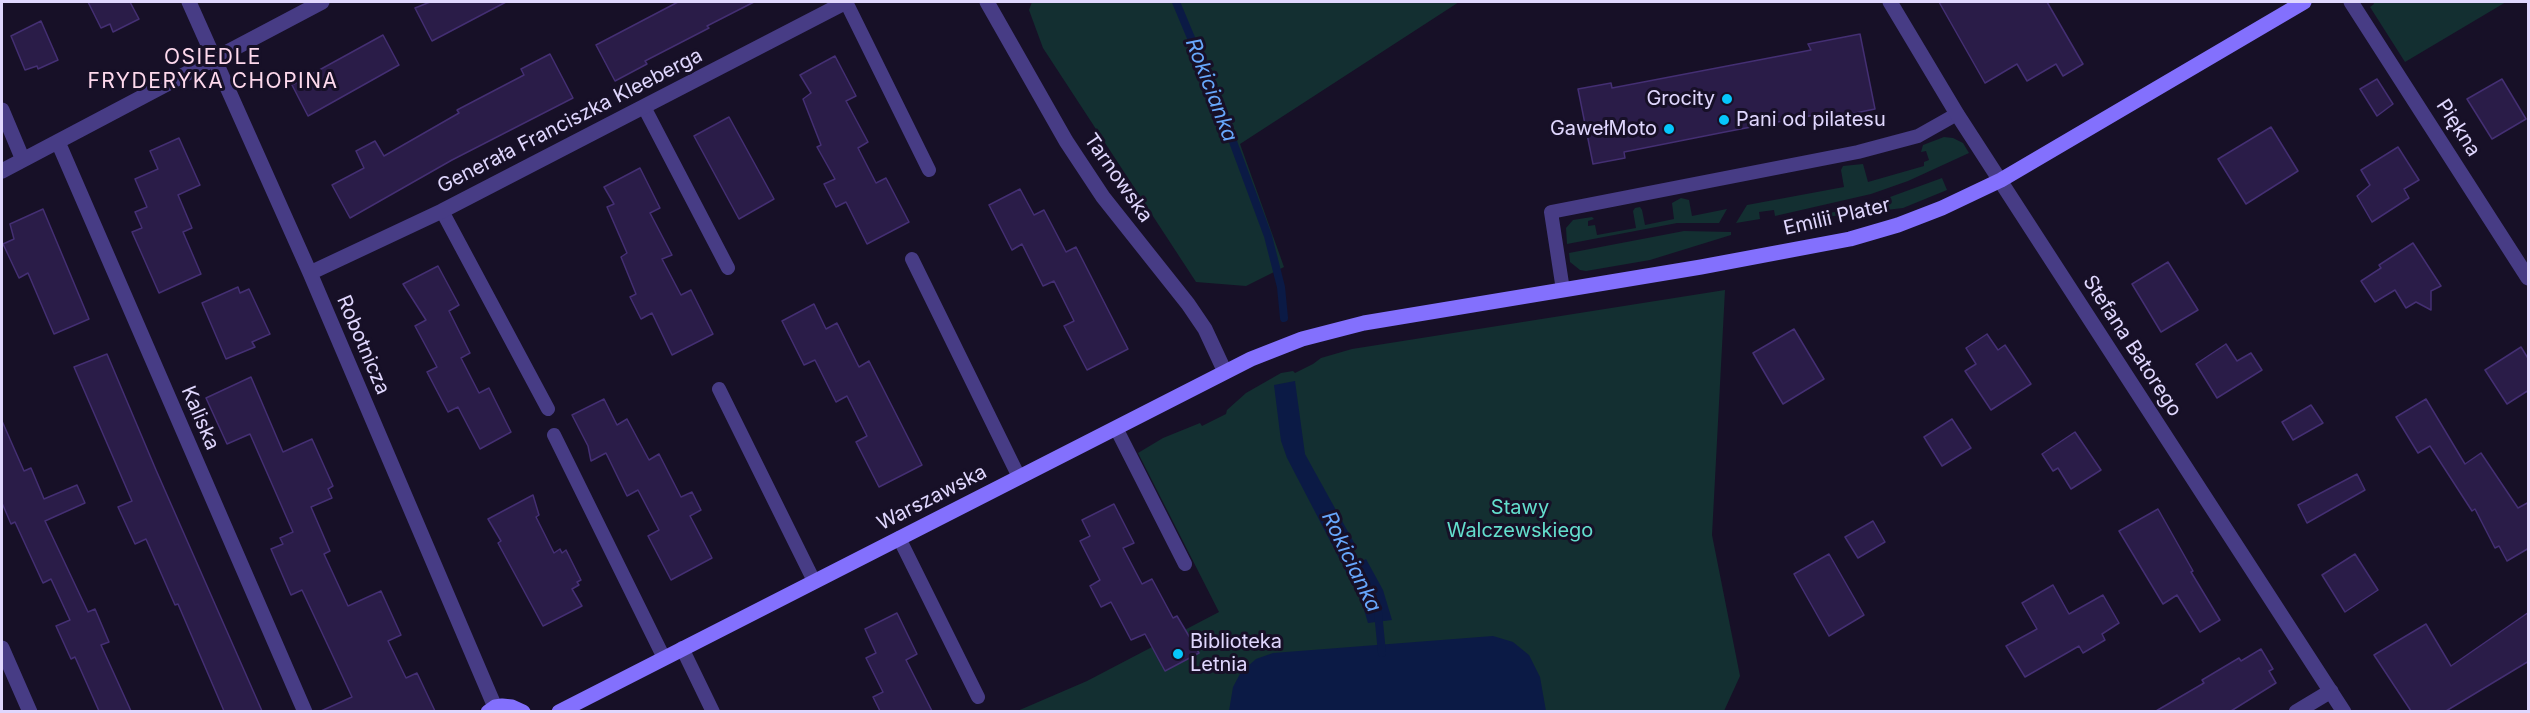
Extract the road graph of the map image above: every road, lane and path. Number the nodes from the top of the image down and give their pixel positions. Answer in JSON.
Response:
{"nodes":[{"id":1,"x":189,"y":2,"type":"edge"},
{"id":2,"x":322,"y":2,"type":"edge"},
{"id":3,"x":846,"y":2,"type":"edge"},
{"id":4,"x":987,"y":2,"type":"edge"},
{"id":5,"x":1890,"y":2,"type":"edge"},
{"id":6,"x":2304,"y":2,"type":"edge"},
{"id":7,"x":2351,"y":2,"type":"edge"},
{"id":8,"x":214,"y":60,"type":"junction"},
{"id":9,"x":644,"y":107,"type":"junction"},
{"id":10,"x":2,"y":110,"type":"edge"},
{"id":11,"x":1957,"y":114,"type":"junction"},
{"id":12,"x":58,"y":142,"type":"junction"},
{"id":13,"x":23,"y":160,"type":"junction"},
{"id":14,"x":2,"y":171,"type":"edge"},
{"id":15,"x":928,"y":171,"type":"dead end"},
{"id":16,"x":2001,"y":180,"type":"junction"},
{"id":17,"x":442,"y":211,"type":"junction"},
{"id":18,"x":912,"y":260,"type":"dead end"},
{"id":19,"x":728,"y":268,"type":"dead end"},
{"id":20,"x":310,"y":273,"type":"junction"},
{"id":21,"x":2529,"y":278,"type":"edge"},
{"id":22,"x":1563,"y":290,"type":"junction"},
{"id":23,"x":1329,"y":332,"type":"joint"},
{"id":24,"x":1225,"y":372,"type":"junction"},
{"id":25,"x":719,"y":389,"type":"dead end"},
{"id":26,"x":548,"y":409,"type":"dead end"},
{"id":27,"x":1116,"y":428,"type":"junction"},
{"id":28,"x":554,"y":435,"type":"dead end"},
{"id":29,"x":1018,"y":477,"type":"junction"},
{"id":30,"x":899,"y":538,"type":"junction"},
{"id":31,"x":1185,"y":564,"type":"dead end"},
{"id":32,"x":814,"y":581,"type":"junction"},
{"id":33,"x":2,"y":648,"type":"edge"},
{"id":34,"x":682,"y":648,"type":"junction"},
{"id":35,"x":664,"y":658,"type":"junction"},
{"id":36,"x":2331,"y":691,"type":"junction"},
{"id":37,"x":978,"y":697,"type":"dead end"},
{"id":38,"x":492,"y":709,"type":"edge"},
{"id":39,"x":30,"y":711,"type":"edge"},
{"id":40,"x":304,"y":711,"type":"edge"},
{"id":41,"x":523,"y":711,"type":"edge"},
{"id":42,"x":559,"y":711,"type":"edge"},
{"id":43,"x":712,"y":711,"type":"edge"},
{"id":44,"x":2296,"y":711,"type":"edge"},
{"id":45,"x":2344,"y":711,"type":"edge"}],
"edges":[{"from":1,"to":8,"type":"street","name":"Robotnicza"},
{"from":2,"to":8,"type":"street"},
{"from":3,"to":9,"type":"street","name":"Generała Franciszka Kleeberga"},
{"from":3,"to":15,"type":"lane"},
{"from":4,"to":24,"type":"street","name":"Tarnowska"},
{"from":5,"to":11,"type":"street","name":"Stefana Batorego"},
{"from":6,"to":16,"type":"street","name":"Emilii Plater"},
{"from":7,"to":21,"type":"street","name":"Piękna"},
{"from":8,"to":12,"type":"street"},
{"from":8,"to":20,"type":"street","name":"Robotnicza"},
{"from":9,"to":17,"type":"street","name":"Generała Franciszka Kleeberga"},
{"from":9,"to":19,"type":"lane"},
{"from":10,"to":13,"type":"street"},
{"from":11,"to":16,"type":"street","name":"Stefana Batorego"},
{"from":11,"to":22,"type":"lane"},
{"from":12,"to":13,"type":"street"},
{"from":12,"to":40,"type":"street","name":"Kaliska"},
{"from":13,"to":14,"type":"street"},
{"from":16,"to":22,"type":"street","name":"Emilii Plater"},
{"from":16,"to":36,"type":"street","name":"Stefana Batorego"},
{"from":17,"to":20,"type":"street","name":"Generała Franciszka Kleeberga"},
{"from":17,"to":26,"type":"lane"},
{"from":18,"to":29,"type":"lane"},
{"from":20,"to":38,"type":"street","name":"Robotnicza"},
{"from":22,"to":23,"type":"street","name":"Emilii Plater"},
{"from":23,"to":24,"type":"street","name":"Warszawska"},
{"from":24,"to":27,"type":"street","name":"Warszawska"},
{"from":25,"to":32,"type":"lane"},
{"from":27,"to":29,"type":"street","name":"Warszawska"},
{"from":27,"to":31,"type":"lane"},
{"from":28,"to":35,"type":"lane"},
{"from":29,"to":30,"type":"street","name":"Warszawska"},
{"from":30,"to":32,"type":"street","name":"Warszawska"},
{"from":30,"to":37,"type":"lane"},
{"from":32,"to":34,"type":"street","name":"Warszawska"},
{"from":33,"to":39,"type":"street"},
{"from":34,"to":35,"type":"street","name":"Warszawska"},
{"from":34,"to":43,"type":"lane"},
{"from":35,"to":42,"type":"street","name":"Warszawska"},
{"from":36,"to":44,"type":"street"},
{"from":36,"to":45,"type":"street","name":"Stefana Batorego"},
{"from":38,"to":41,"type":"street"}]}
